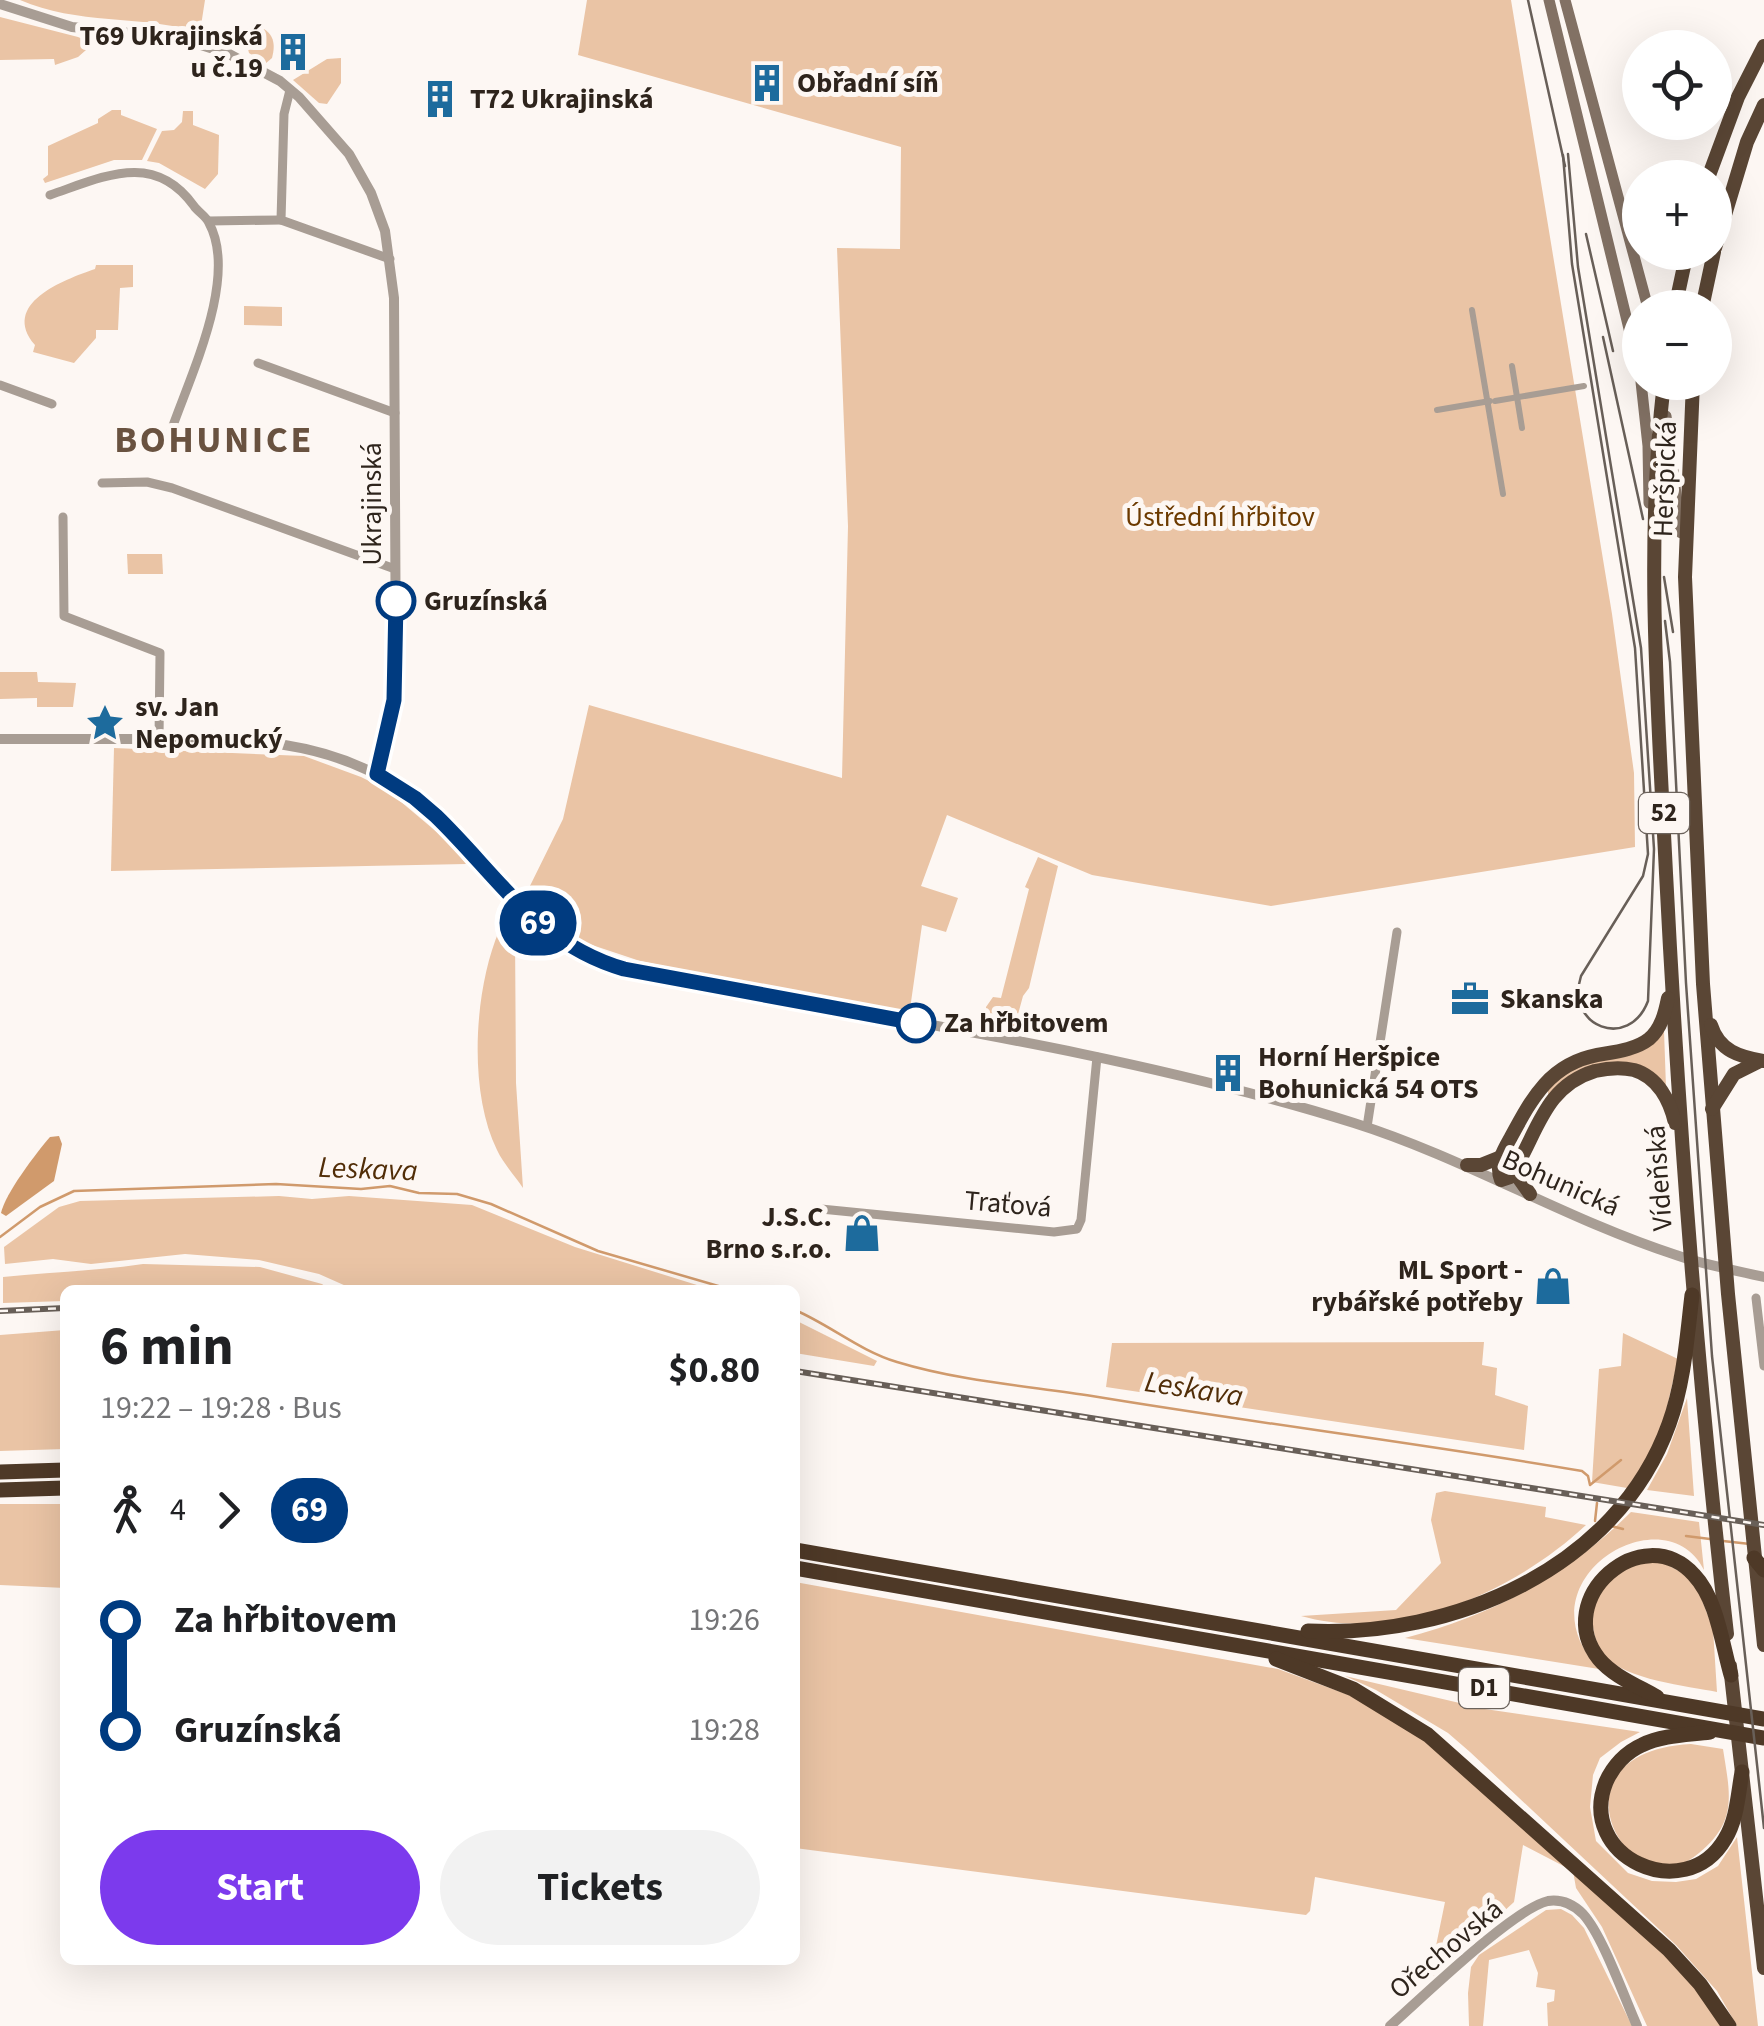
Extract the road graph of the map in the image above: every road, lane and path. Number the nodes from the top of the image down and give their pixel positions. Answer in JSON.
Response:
{"nodes":[{"id":1,"x":1549,"y":0,"type":"edge"},
{"id":2,"x":1565,"y":0,"type":"edge"},
{"id":3,"x":0,"y":4,"type":"edge"},
{"id":4,"x":1764,"y":46,"type":"edge"},
{"id":5,"x":290,"y":90,"type":"junction"},
{"id":6,"x":1764,"y":105,"type":"edge"},
{"id":7,"x":1714,"y":160,"type":"edge"},
{"id":8,"x":1732,"y":189,"type":"edge"},
{"id":9,"x":50,"y":195,"type":"dead end"},
{"id":10,"x":282,"y":220,"type":"junction"},
{"id":11,"x":209,"y":221,"type":"junction"},
{"id":12,"x":390,"y":259,"type":"junction"},
{"id":13,"x":1643,"y":290,"type":"edge"},
{"id":14,"x":1622,"y":292,"type":"edge"},
{"id":15,"x":1472,"y":310,"type":"dead end"},
{"id":16,"x":258,"y":363,"type":"dead end"},
{"id":17,"x":1512,"y":366,"type":"dead end"},
{"id":18,"x":0,"y":385,"type":"edge"},
{"id":19,"x":1584,"y":386,"type":"dead end"},
{"id":20,"x":1517,"y":397,"type":"junction"},
{"id":21,"x":1642,"y":400,"type":"edge"},
{"id":22,"x":1662,"y":400,"type":"edge"},
{"id":23,"x":1692,"y":400,"type":"edge"},
{"id":24,"x":1491,"y":401,"type":"junction"},
{"id":25,"x":52,"y":404,"type":"dead end"},
{"id":26,"x":1437,"y":410,"type":"dead end"},
{"id":27,"x":394,"y":413,"type":"junction"},
{"id":28,"x":1666,"y":416,"type":"dead end"},
{"id":29,"x":1522,"y":428,"type":"dead end"},
{"id":30,"x":170,"y":434,"type":"dead end"},
{"id":31,"x":102,"y":483,"type":"dead end"},
{"id":32,"x":1503,"y":494,"type":"dead end"},
{"id":33,"x":63,"y":517,"type":"dead end"},
{"id":34,"x":1654,"y":550,"type":"junction"},
{"id":35,"x":395,"y":569,"type":"junction"},
{"id":36,"x":1685,"y":577,"type":"junction"},
{"id":37,"x":0,"y":738,"type":"edge"},
{"id":38,"x":160,"y":739,"type":"junction"},
{"id":39,"x":377,"y":774,"type":"junction"},
{"id":40,"x":1397,"y":932,"type":"dead end"},
{"id":41,"x":1672,"y":982,"type":"junction"},
{"id":42,"x":1703,"y":984,"type":"junction"},
{"id":43,"x":1097,"y":1057,"type":"junction"},
{"id":44,"x":1712,"y":1109,"type":"junction"},
{"id":45,"x":1368,"y":1128,"type":"junction"},
{"id":46,"x":1682,"y":1153,"type":"junction"},
{"id":47,"x":1501,"y":1157,"type":"junction"},
{"id":48,"x":1519,"y":1164,"type":"junction"},
{"id":49,"x":1467,"y":1165,"type":"junction"},
{"id":50,"x":1501,"y":1180,"type":"junction"},
{"id":51,"x":1530,"y":1194,"type":"junction"},
{"id":52,"x":820,"y":1209,"type":"dead end"},
{"id":53,"x":1764,"y":1267,"type":"edge"},
{"id":54,"x":1740,"y":1270,"type":"junction"},
{"id":55,"x":1764,"y":1277,"type":"edge"},
{"id":56,"x":1691,"y":1289,"type":"junction"},
{"id":57,"x":1756,"y":1298,"type":"dead end"},
{"id":58,"x":1764,"y":1366,"type":"edge"},
{"id":59,"x":60,"y":1470,"type":"edge"},
{"id":60,"x":0,"y":1472,"type":"edge"},
{"id":61,"x":60,"y":1488,"type":"edge"},
{"id":62,"x":0,"y":1490,"type":"edge"},
{"id":63,"x":800,"y":1551,"type":"edge"},
{"id":64,"x":1759,"y":1564,"type":"edge"},
{"id":65,"x":800,"y":1569,"type":"edge"},
{"id":66,"x":1246,"y":1628,"type":"junction"},
{"id":67,"x":1764,"y":1645,"type":"edge"},
{"id":68,"x":1244,"y":1646,"type":"junction"},
{"id":69,"x":1731,"y":1675,"type":"junction"},
{"id":70,"x":1664,"y":1702,"type":"junction"},
{"id":71,"x":1764,"y":1719,"type":"edge"},
{"id":72,"x":1723,"y":1730,"type":"junction"},
{"id":73,"x":1764,"y":1738,"type":"edge"},
{"id":74,"x":1742,"y":1772,"type":"junction"},
{"id":75,"x":1764,"y":1968,"type":"edge"},
{"id":76,"x":1390,"y":2026,"type":"edge"},
{"id":77,"x":1637,"y":2026,"type":"edge"},
{"id":78,"x":1729,"y":2026,"type":"edge"}],
"edges":[{"from":1,"to":14,"type":"main road"},
{"from":2,"to":13,"type":"main road"},
{"from":3,"to":5,"type":"street","name":"Ukrajinská"},
{"from":4,"to":7,"type":"highway"},
{"from":5,"to":10,"type":"street"},
{"from":5,"to":12,"type":"street","name":"Ukrajinská"},
{"from":6,"to":8,"type":"highway"},
{"from":9,"to":11,"type":"street"},
{"from":10,"to":11,"type":"street"},
{"from":10,"to":12,"type":"street"},
{"from":11,"to":30,"type":"street"},
{"from":12,"to":27,"type":"street","name":"Ukrajinská"},
{"from":15,"to":24,"type":"street"},
{"from":16,"to":27,"type":"street","name":"Ukrajinská"},
{"from":17,"to":20,"type":"street"},
{"from":18,"to":25,"type":"street"},
{"from":19,"to":20,"type":"street"},
{"from":20,"to":24,"type":"street"},
{"from":20,"to":29,"type":"street"},
{"from":21,"to":34,"type":"main road","name":"Vídeňská"},
{"from":22,"to":34,"type":"highway","name":"Heršpická","number":"52"},
{"from":23,"to":36,"type":"highway","name":"Heršpická","number":"52"},
{"from":24,"to":26,"type":"street"},
{"from":24,"to":32,"type":"street"},
{"from":27,"to":35,"type":"street","name":"Ukrajinská"},
{"from":28,"to":36,"type":"main road","name":"Vídeňská"},
{"from":31,"to":35,"type":"street"},
{"from":33,"to":38,"type":"street"},
{"from":34,"to":41,"type":"highway","name":"Vídeňská","number":"52"},
{"from":35,"to":39,"type":"street","name":"Ukrajinská"},
{"from":36,"to":42,"type":"highway","name":"Vídeňská","number":"52"},
{"from":37,"to":38,"type":"street","name":"Bohunická"},
{"from":38,"to":39,"type":"street","name":"Bohunická"},
{"from":39,"to":43,"type":"street","name":"Bohunická"},
{"from":40,"to":45,"type":"street"},
{"from":41,"to":46,"type":"highway","name":"Vídeňská","number":"52"},
{"from":41,"to":47,"type":"highway"},
{"from":42,"to":44,"type":"highway","name":"Vídeňská","number":"52"},
{"from":42,"to":44,"type":"highway"},
{"from":43,"to":45,"type":"street","name":"Bohunická"},
{"from":43,"to":52,"type":"street","name":"Traťová"},
{"from":44,"to":64,"type":"highway","name":"Vídeňská","number":"52"},
{"from":45,"to":49,"type":"street","name":"Bohunická"},
{"from":46,"to":48,"type":"highway"},
{"from":46,"to":56,"type":"highway","name":"Vídeňská","number":"52"},
{"from":47,"to":49,"type":"highway"},
{"from":47,"to":50,"type":"highway"},
{"from":48,"to":50,"type":"highway"},
{"from":48,"to":51,"type":"highway"},
{"from":49,"to":50,"type":"street","name":"Bohunická"},
{"from":50,"to":51,"type":"street","name":"Bohunická"},
{"from":51,"to":54,"type":"street","name":"Bohunická"},
{"from":53,"to":54,"type":"street","name":"Bohunická"},
{"from":54,"to":55,"type":"street","name":"Bohunická"},
{"from":56,"to":66,"type":"highway"},
{"from":56,"to":69,"type":"highway","name":"Vídeňská","number":"52"},
{"from":57,"to":58,"type":"street"},
{"from":59,"to":60,"type":"highway"},
{"from":61,"to":62,"type":"highway"},
{"from":63,"to":66,"type":"highway","number":"D1"},
{"from":64,"to":67,"type":"highway","name":"Vídeňská","number":"52"},
{"from":65,"to":68,"type":"highway","number":"D1"},
{"from":66,"to":70,"type":"highway","number":"D1"},
{"from":68,"to":72,"type":"highway","number":"D1"},
{"from":68,"to":78,"type":"highway"},
{"from":69,"to":70,"type":"highway"},
{"from":69,"to":74,"type":"highway","name":"Vídeňská","number":"52"},
{"from":70,"to":71,"type":"highway","number":"D1"},
{"from":72,"to":73,"type":"highway","number":"D1"},
{"from":72,"to":74,"type":"highway"},
{"from":74,"to":75,"type":"highway","name":"Vídeňská","number":"52"},
{"from":76,"to":77,"type":"street","name":"Ořechovská"}]}
